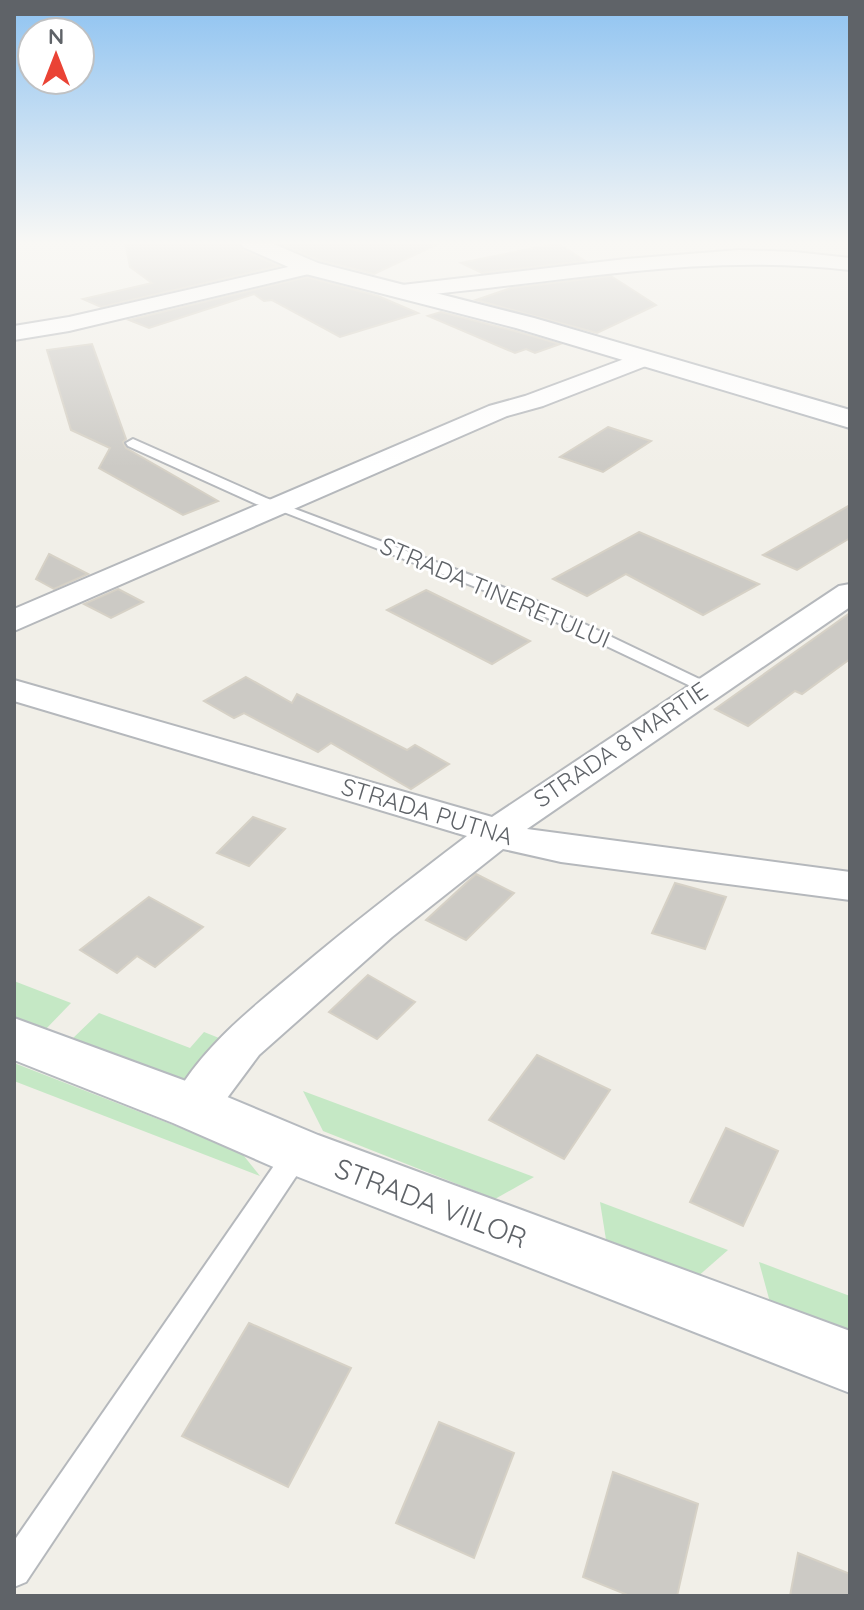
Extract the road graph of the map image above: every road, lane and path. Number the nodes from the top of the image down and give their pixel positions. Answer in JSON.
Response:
{"nodes":[{"id":1,"x":99,"y":317,"type":"edge"},
{"id":2,"x":517,"y":317,"type":"edge"},
{"id":3,"x":14,"y":333,"type":"edge"},
{"id":4,"x":643,"y":359,"type":"junction"},
{"id":5,"x":850,"y":419,"type":"edge"},
{"id":6,"x":133,"y":443,"type":"dead end"},
{"id":7,"x":281,"y":506,"type":"junction"},
{"id":8,"x":850,"y":593,"type":"edge"},
{"id":9,"x":14,"y":621,"type":"edge"},
{"id":10,"x":707,"y":687,"type":"junction"},
{"id":11,"x":14,"y":690,"type":"edge"},
{"id":12,"x":497,"y":834,"type":"junction"},
{"id":13,"x":850,"y":886,"type":"edge"},
{"id":14,"x":14,"y":1038,"type":"edge"},
{"id":15,"x":193,"y":1107,"type":"junction"},
{"id":16,"x":298,"y":1152,"type":"junction"},
{"id":17,"x":850,"y":1362,"type":"edge"},
{"id":18,"x":14,"y":1570,"type":"edge"}],
"edges":[{"from":1,"to":3,"type":"street"},
{"from":2,"to":4,"type":"street"},
{"from":4,"to":5,"type":"street"},
{"from":4,"to":7,"type":"street"},
{"from":6,"to":7,"type":"lane","name":"STRADA TINERETULUI"},
{"from":7,"to":9,"type":"street"},
{"from":7,"to":10,"type":"lane","name":"STRADA TINERETULUI"},
{"from":8,"to":10,"type":"street","name":"STRADA 8 MARTIE"},
{"from":10,"to":12,"type":"street","name":"STRADA 8 MARTIE"},
{"from":11,"to":12,"type":"street","name":"STRADA PUTNA"},
{"from":12,"to":13,"type":"street","name":"STRADA PUTNA"},
{"from":12,"to":15,"type":"street","name":"STRADA 8 MARTIE"},
{"from":14,"to":15,"type":"street","name":"STRADA VIILOR"},
{"from":15,"to":16,"type":"street","name":"STRADA VIILOR"},
{"from":16,"to":17,"type":"street","name":"STRADA VIILOR"},
{"from":16,"to":18,"type":"lane"}]}
